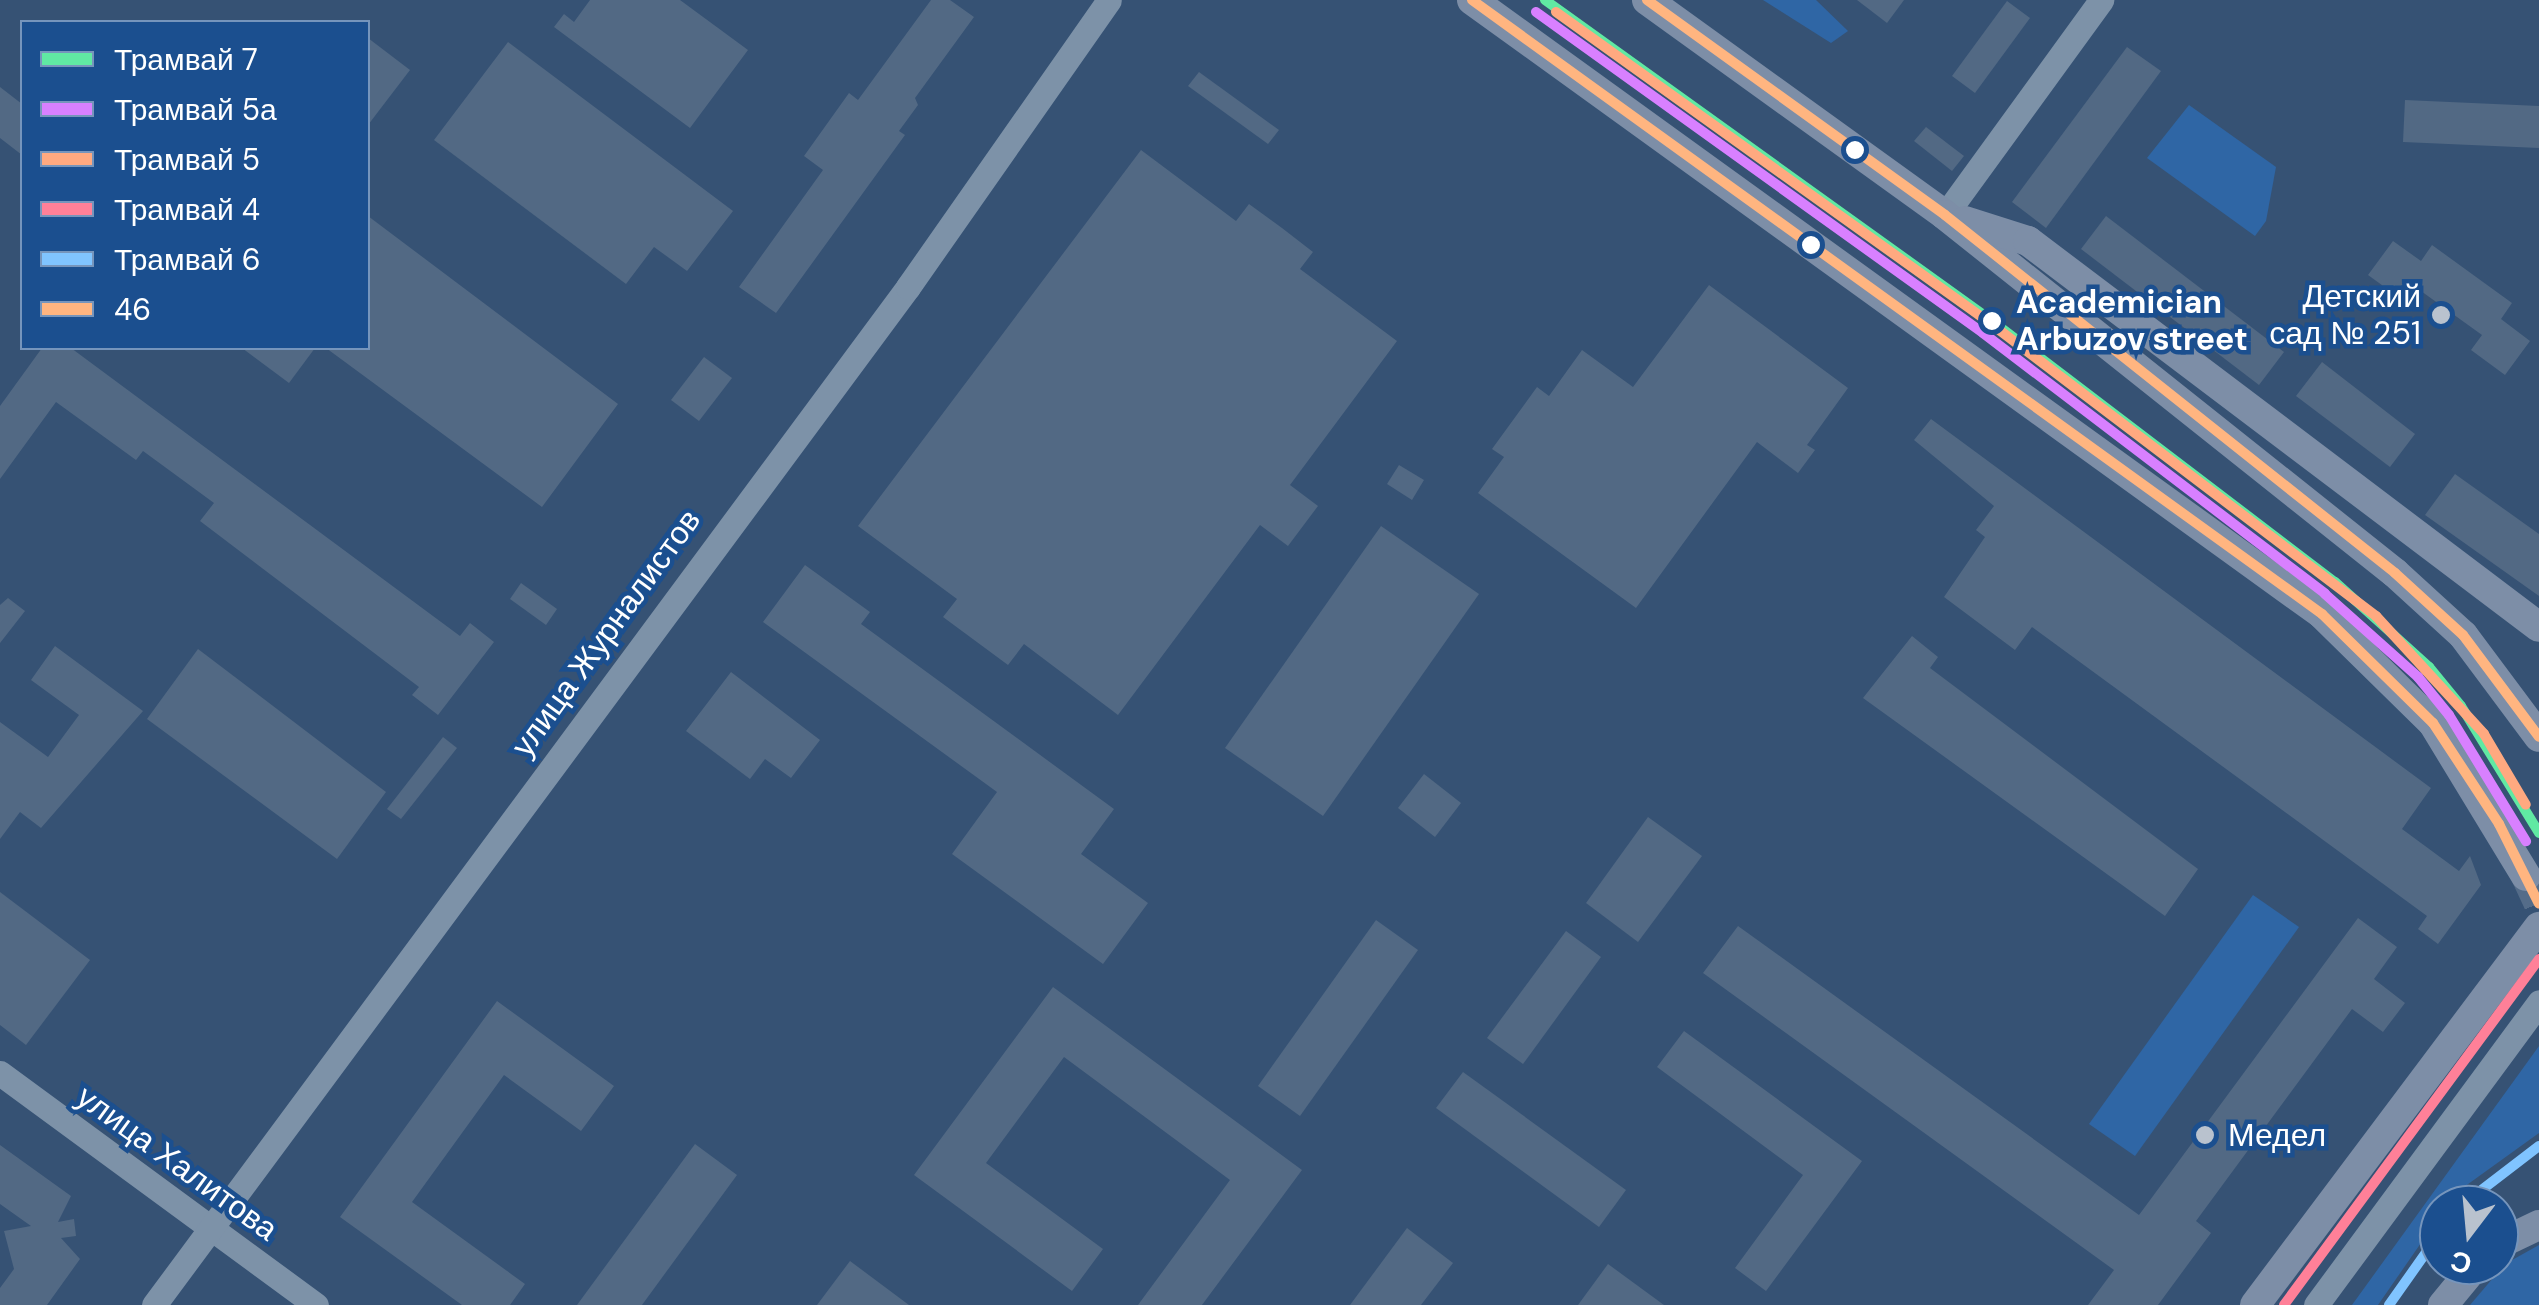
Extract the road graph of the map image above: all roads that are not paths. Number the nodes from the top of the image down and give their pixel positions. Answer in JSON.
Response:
{"nodes":[{"id":1,"x":1110,"y":0,"type":"edge"},
{"id":2,"x":1472,"y":0,"type":"edge"},
{"id":3,"x":1648,"y":0,"type":"edge"},
{"id":4,"x":2101,"y":0,"type":"edge"},
{"id":5,"x":1945,"y":215,"type":"junction"},
{"id":6,"x":2539,"y":627,"type":"edge"},
{"id":7,"x":2539,"y":737,"type":"edge"},
{"id":8,"x":2526,"y":876,"type":"tunnel mouth"},
{"id":9,"x":2539,"y":926,"type":"edge"},
{"id":10,"x":2538,"y":1004,"type":"edge"},
{"id":11,"x":0,"y":1073,"type":"edge"},
{"id":12,"x":212,"y":1228,"type":"junction"},
{"id":13,"x":2460,"y":1285,"type":"edge"},
{"id":14,"x":154,"y":1305,"type":"edge"},
{"id":15,"x":316,"y":1305,"type":"edge"},
{"id":16,"x":2255,"y":1305,"type":"edge"},
{"id":17,"x":2316,"y":1305,"type":"edge"},
{"id":18,"x":2443,"y":1305,"type":"edge"}],
"edges":[{"from":1,"to":12,"type":"street","name":"улица Журналистов"},
{"from":2,"to":8,"type":"main road"},
{"from":3,"to":5,"type":"main road"},
{"from":4,"to":5,"type":"street"},
{"from":5,"to":6,"type":"main road"},
{"from":5,"to":7,"type":"main road"},
{"from":9,"to":16,"type":"main road"},
{"from":10,"to":17,"type":"street"},
{"from":11,"to":12,"type":"street","name":"улица Халитова"},
{"from":12,"to":14,"type":"street","name":"улица Журналистов"},
{"from":12,"to":15,"type":"street","name":"улица Халитова"},
{"from":13,"to":18,"type":"main road"}]}
